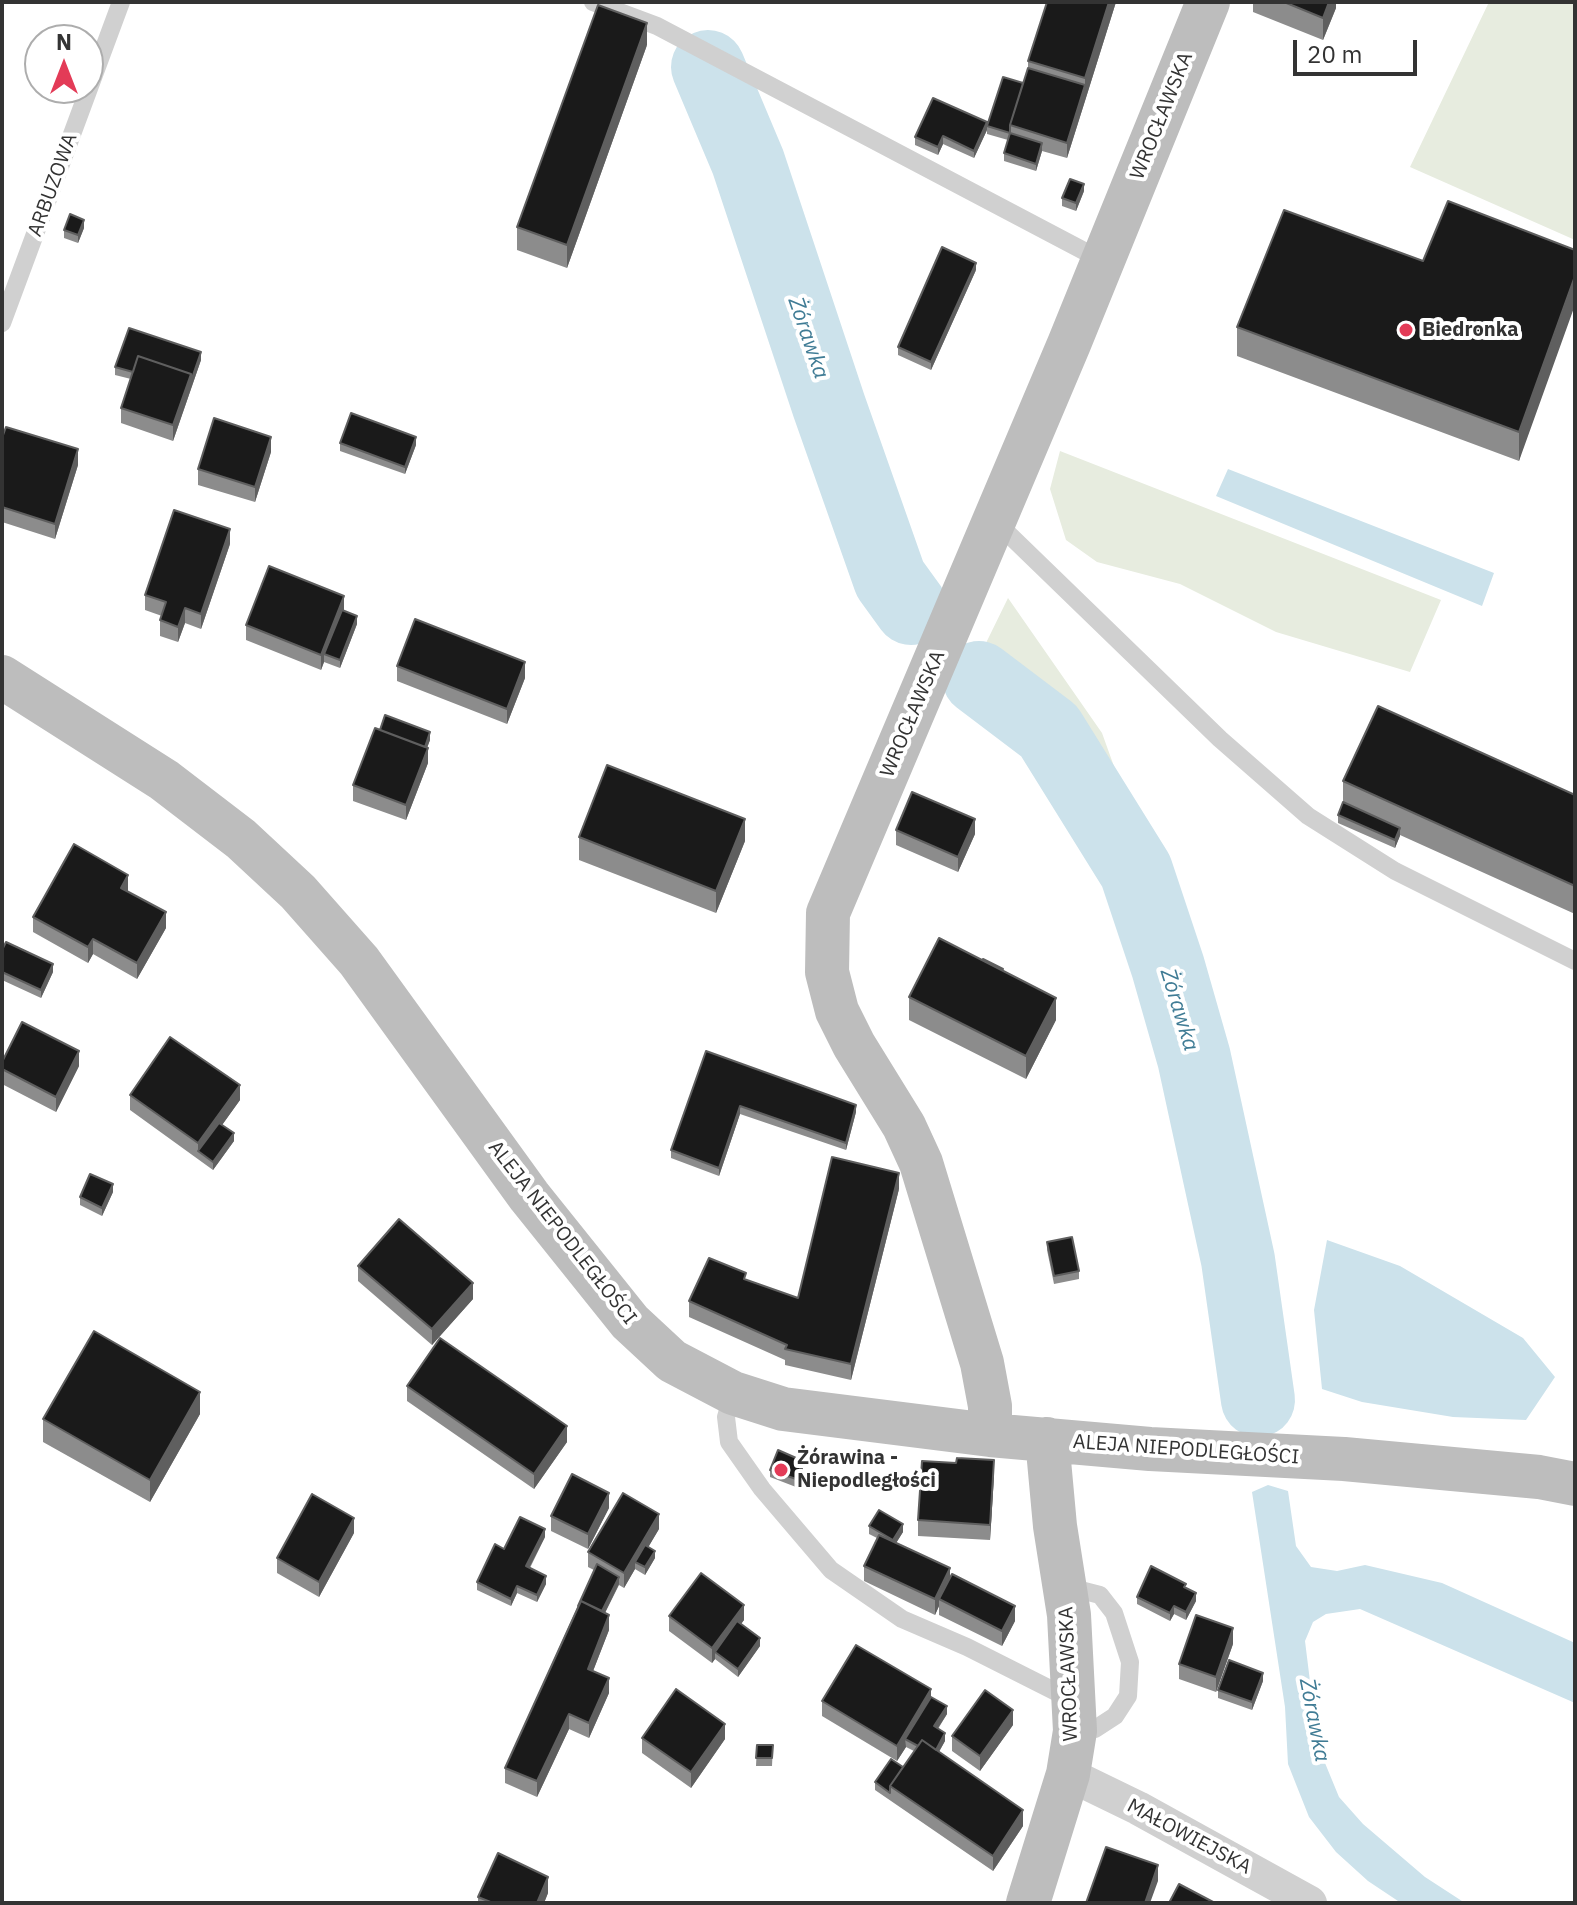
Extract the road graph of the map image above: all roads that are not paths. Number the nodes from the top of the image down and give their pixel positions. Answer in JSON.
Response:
{"nodes":[{"id":1,"x":121,"y":2,"type":"edge"},
{"id":2,"x":593,"y":2,"type":"edge"},
{"id":3,"x":1208,"y":2,"type":"edge"},
{"id":4,"x":1103,"y":261,"type":"junction"},
{"id":5,"x":2,"y":323,"type":"edge"},
{"id":6,"x":994,"y":520,"type":"junction"},
{"id":7,"x":2,"y":677,"type":"edge"},
{"id":8,"x":1575,"y":961,"type":"edge"},
{"id":9,"x":733,"y":1393,"type":"junction"},
{"id":10,"x":990,"y":1435,"type":"junction"},
{"id":11,"x":1047,"y":1439,"type":"junction"},
{"id":12,"x":1575,"y":1484,"type":"edge"},
{"id":13,"x":1065,"y":1586,"type":"junction"},
{"id":14,"x":1074,"y":1716,"type":"junction"},
{"id":15,"x":1068,"y":1774,"type":"junction"},
{"id":16,"x":1028,"y":1903,"type":"edge"},
{"id":17,"x":1310,"y":1903,"type":"edge"}],
"edges":[{"from":1,"to":5,"type":"lane","name":"ARBUZOWA"},
{"from":2,"to":4,"type":"lane"},
{"from":3,"to":4,"type":"street","name":"WROCŁAWSKA"},
{"from":4,"to":6,"type":"street","name":"WROCŁAWSKA"},
{"from":6,"to":8,"type":"lane"},
{"from":6,"to":10,"type":"street","name":"WROCŁAWSKA"},
{"from":7,"to":9,"type":"street","name":"ALEJA NIEPODLEGŁOŚCI"},
{"from":9,"to":10,"type":"street","name":"ALEJA NIEPODLEGŁOŚCI"},
{"from":9,"to":14,"type":"lane"},
{"from":10,"to":11,"type":"street","name":"ALEJA NIEPODLEGŁOŚCI"},
{"from":11,"to":12,"type":"street","name":"ALEJA NIEPODLEGŁOŚCI"},
{"from":11,"to":13,"type":"street","name":"WROCŁAWSKA"},
{"from":13,"to":14,"type":"street","name":"WROCŁAWSKA"},
{"from":13,"to":14,"type":"lane"},
{"from":14,"to":15,"type":"street","name":"WROCŁAWSKA"},
{"from":15,"to":16,"type":"street","name":"WROCŁAWSKA"},
{"from":15,"to":17,"type":"street","name":"MAŁOWIEJSKA"}]}
